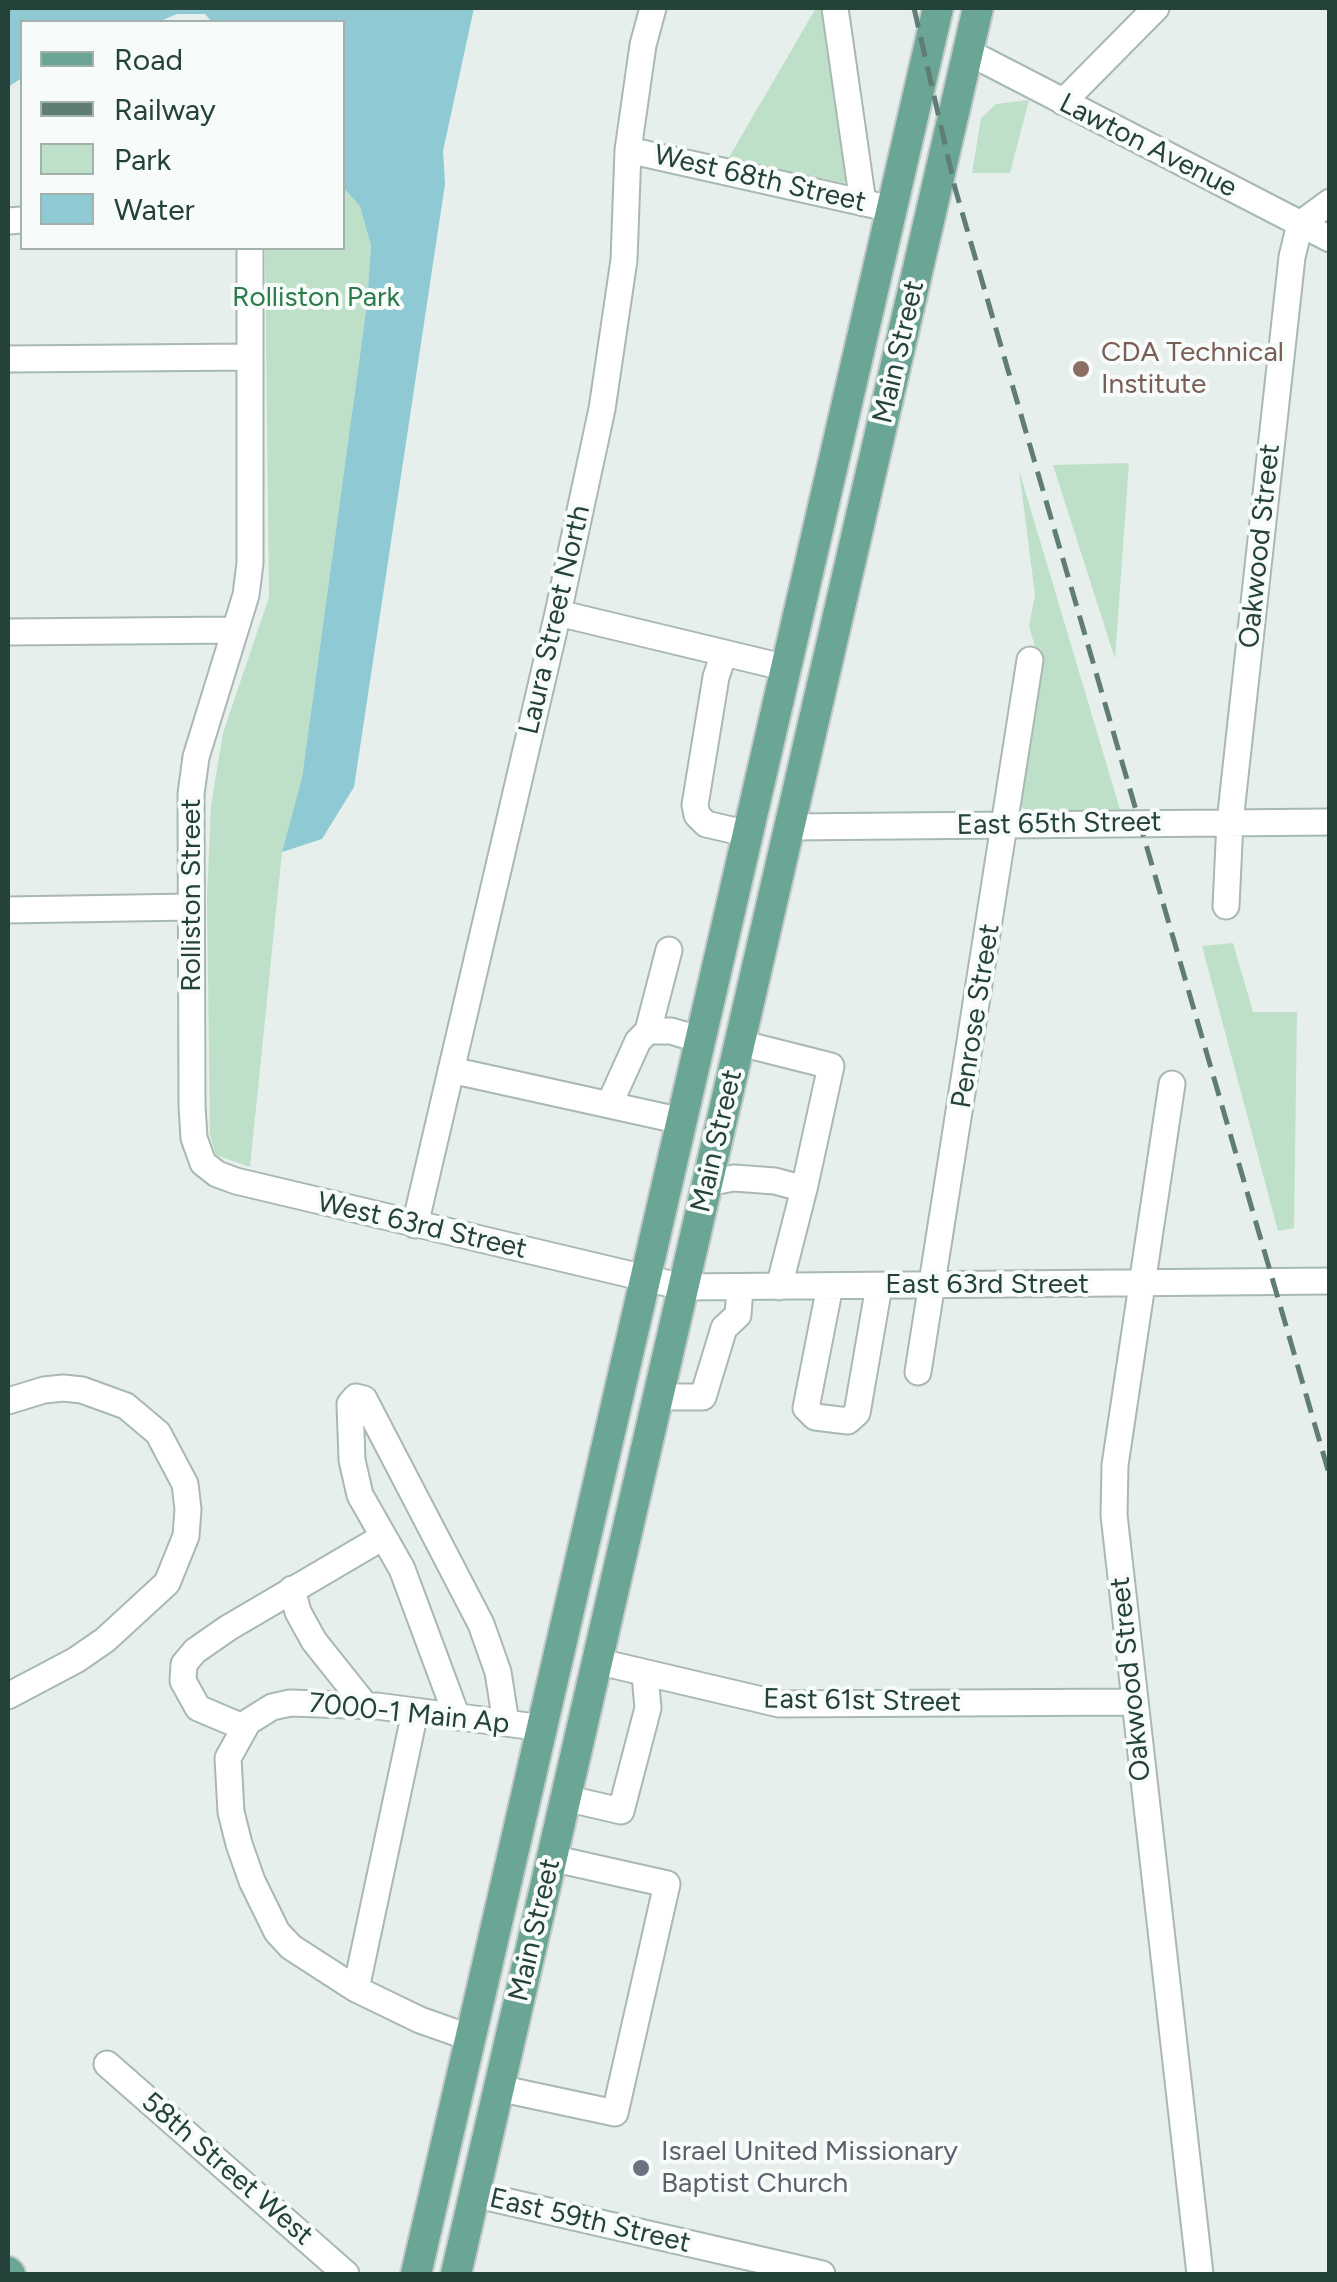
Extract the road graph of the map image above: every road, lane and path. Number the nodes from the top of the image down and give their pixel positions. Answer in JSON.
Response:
{"nodes":[{"id":1,"x":654,"y":8,"type":"edge"},
{"id":2,"x":835,"y":8,"type":"edge"},
{"id":3,"x":938,"y":8,"type":"edge"},
{"id":4,"x":978,"y":8,"type":"edge"},
{"id":5,"x":1156,"y":8,"type":"edge"},
{"id":6,"x":968,"y":52,"type":"junction"},
{"id":7,"x":1063,"y":102,"type":"junction"},
{"id":8,"x":628,"y":150,"type":"junction"},
{"id":9,"x":1330,"y":202,"type":"edge"},
{"id":10,"x":877,"y":206,"type":"junction"},
{"id":11,"x":1300,"y":224,"type":"junction"},
{"id":12,"x":1330,"y":239,"type":"edge"},
{"id":13,"x":250,"y":250,"type":"edge"},
{"id":14,"x":862,"y":336,"type":"junction"},
{"id":15,"x":900,"y":344,"type":"junction"},
{"id":16,"x":248,"y":357,"type":"junction"},
{"id":17,"x":8,"y":359,"type":"edge"},
{"id":18,"x":811,"y":562,"type":"junction"},
{"id":19,"x":558,"y":613,"type":"junction"},
{"id":20,"x":235,"y":630,"type":"junction"},
{"id":21,"x":8,"y":632,"type":"edge"},
{"id":22,"x":724,"y":653,"type":"junction"},
{"id":23,"x":1030,"y":660,"type":"dead end"},
{"id":24,"x":787,"y":668,"type":"junction"},
{"id":25,"x":1230,"y":822,"type":"junction"},
{"id":26,"x":1330,"y":822,"type":"edge"},
{"id":27,"x":1006,"y":825,"type":"junction"},
{"id":28,"x":789,"y":827,"type":"junction"},
{"id":29,"x":749,"y":834,"type":"junction"},
{"id":30,"x":1226,"y":906,"type":"dead end"},
{"id":31,"x":191,"y":907,"type":"junction"},
{"id":32,"x":8,"y":910,"type":"edge"},
{"id":33,"x":670,"y":950,"type":"dead end"},
{"id":34,"x":648,"y":1031,"type":"junction"},
{"id":35,"x":700,"y":1040,"type":"junction"},
{"id":36,"x":740,"y":1043,"type":"junction"},
{"id":37,"x":451,"y":1070,"type":"junction"},
{"id":38,"x":1172,"y":1084,"type":"dead end"},
{"id":39,"x":609,"y":1105,"type":"junction"},
{"id":40,"x":682,"y":1121,"type":"junction"},
{"id":41,"x":203,"y":1163,"type":"joint"},
{"id":42,"x":708,"y":1183,"type":"junction"},
{"id":43,"x":804,"y":1188,"type":"junction"},
{"id":44,"x":414,"y":1225,"type":"junction"},
{"id":45,"x":646,"y":1279,"type":"junction"},
{"id":46,"x":1330,"y":1281,"type":"edge"},
{"id":47,"x":1141,"y":1284,"type":"junction"},
{"id":48,"x":933,"y":1285,"type":"junction"},
{"id":49,"x":684,"y":1286,"type":"junction"},
{"id":50,"x":779,"y":1286,"type":"junction"},
{"id":51,"x":830,"y":1286,"type":"junction"},
{"id":52,"x":879,"y":1286,"type":"junction"},
{"id":53,"x":740,"y":1287,"type":"junction"},
{"id":54,"x":918,"y":1372,"type":"dead end"},
{"id":55,"x":658,"y":1397,"type":"junction"},
{"id":56,"x":8,"y":1401,"type":"edge"},
{"id":57,"x":383,"y":1537,"type":"junction"},
{"id":58,"x":292,"y":1589,"type":"junction"},
{"id":59,"x":596,"y":1662,"type":"junction"},
{"id":60,"x":646,"y":1676,"type":"junction"},
{"id":61,"x":8,"y":1696,"type":"edge"},
{"id":62,"x":1132,"y":1702,"type":"junction"},
{"id":63,"x":365,"y":1705,"type":"junction"},
{"id":64,"x":416,"y":1712,"type":"junction"},
{"id":65,"x":457,"y":1716,"type":"junction"},
{"id":66,"x":506,"y":1723,"type":"junction"},
{"id":67,"x":243,"y":1727,"type":"junction"},
{"id":68,"x":542,"y":1728,"type":"junction"},
{"id":69,"x":565,"y":1798,"type":"junction"},
{"id":70,"x":551,"y":1858,"type":"junction"},
{"id":71,"x":494,"y":1939,"type":"junction"},
{"id":72,"x":356,"y":1989,"type":"junction"},
{"id":73,"x":471,"y":2038,"type":"junction"},
{"id":74,"x":107,"y":2064,"type":"dead end"},
{"id":75,"x":498,"y":2088,"type":"junction"},
{"id":76,"x":474,"y":2194,"type":"junction"},
{"id":77,"x":346,"y":2274,"type":"edge"},
{"id":78,"x":416,"y":2274,"type":"edge"},
{"id":79,"x":456,"y":2274,"type":"edge"},
{"id":80,"x":822,"y":2274,"type":"edge"},
{"id":81,"x":1200,"y":2274,"type":"edge"}],
"edges":[{"from":1,"to":8,"type":"street","name":"Laura Street North"},
{"from":2,"to":10,"type":"street"},
{"from":3,"to":10,"type":"main road","name":"Main Street"},
{"from":4,"to":6,"type":"main road","name":"Main Street"},
{"from":5,"to":7,"type":"street"},
{"from":6,"to":7,"type":"street","name":"Lawton Avenue"},
{"from":6,"to":15,"type":"main road","name":"Main Street"},
{"from":7,"to":11,"type":"street","name":"Lawton Avenue"},
{"from":8,"to":10,"type":"street","name":"West 68th Street"},
{"from":8,"to":19,"type":"street","name":"Laura Street North"},
{"from":9,"to":11,"type":"street"},
{"from":10,"to":14,"type":"main road","name":"Main Street"},
{"from":11,"to":12,"type":"street","name":"Lawton Avenue"},
{"from":11,"to":25,"type":"street","name":"Oakwood Street"},
{"from":13,"to":16,"type":"street"},
{"from":14,"to":15,"type":"street"},
{"from":14,"to":18,"type":"main road","name":"Main Street"},
{"from":15,"to":28,"type":"main road","name":"Main Street"},
{"from":16,"to":17,"type":"street"},
{"from":16,"to":20,"type":"street","name":"Rolliston Street"},
{"from":18,"to":24,"type":"main road","name":"Main Street"},
{"from":18,"to":28,"type":"main road"},
{"from":19,"to":22,"type":"street"},
{"from":19,"to":37,"type":"street","name":"Laura Street North"},
{"from":20,"to":21,"type":"street"},
{"from":20,"to":31,"type":"street","name":"Rolliston Street"},
{"from":22,"to":24,"type":"street"},
{"from":22,"to":29,"type":"street"},
{"from":23,"to":27,"type":"street","name":"Penrose Street"},
{"from":24,"to":29,"type":"main road","name":"Main Street"},
{"from":25,"to":26,"type":"street","name":"East 65th Street"},
{"from":25,"to":27,"type":"street","name":"East 65th Street"},
{"from":25,"to":30,"type":"street","name":"Oakwood Street"},
{"from":27,"to":28,"type":"street","name":"East 65th Street"},
{"from":27,"to":48,"type":"street","name":"Penrose Street"},
{"from":28,"to":36,"type":"main road","name":"Main Street"},
{"from":29,"to":35,"type":"main road","name":"Main Street"},
{"from":31,"to":32,"type":"street"},
{"from":31,"to":41,"type":"street","name":"Rolliston Street"},
{"from":33,"to":34,"type":"street"},
{"from":34,"to":35,"type":"street"},
{"from":34,"to":39,"type":"street"},
{"from":35,"to":40,"type":"main road","name":"Main Street"},
{"from":36,"to":42,"type":"main road","name":"Main Street"},
{"from":36,"to":43,"type":"street"},
{"from":37,"to":39,"type":"street"},
{"from":37,"to":44,"type":"street","name":"Laura Street North"},
{"from":38,"to":47,"type":"street","name":"Oakwood Street"},
{"from":39,"to":40,"type":"street"},
{"from":40,"to":45,"type":"main road","name":"Main Street"},
{"from":41,"to":44,"type":"street","name":"West 63rd Street"},
{"from":42,"to":43,"type":"street"},
{"from":42,"to":49,"type":"main road","name":"Main Street"},
{"from":43,"to":50,"type":"street"},
{"from":44,"to":45,"type":"street","name":"West 63rd Street"},
{"from":45,"to":49,"type":"street","name":"East 63rd Street"},
{"from":45,"to":68,"type":"main road","name":"Main Street"},
{"from":46,"to":47,"type":"street","name":"East 63rd Street"},
{"from":47,"to":48,"type":"street","name":"East 63rd Street"},
{"from":47,"to":62,"type":"street","name":"Oakwood Street"},
{"from":48,"to":52,"type":"street","name":"East 63rd Street"},
{"from":48,"to":54,"type":"street","name":"Penrose Street"},
{"from":49,"to":53,"type":"street","name":"East 63rd Street"},
{"from":49,"to":55,"type":"main road","name":"Main Street"},
{"from":50,"to":51,"type":"street","name":"East 63rd Street"},
{"from":50,"to":53,"type":"street","name":"East 63rd Street"},
{"from":51,"to":52,"type":"street","name":"East 63rd Street"},
{"from":51,"to":52,"type":"street"},
{"from":53,"to":55,"type":"street"},
{"from":55,"to":59,"type":"main road","name":"Main Street"},
{"from":56,"to":61,"type":"street"},
{"from":57,"to":58,"type":"street"},
{"from":57,"to":65,"type":"street"},
{"from":57,"to":66,"type":"street"},
{"from":58,"to":63,"type":"street"},
{"from":58,"to":67,"type":"street"},
{"from":59,"to":60,"type":"street","name":"East 61st Street"},
{"from":59,"to":69,"type":"main road","name":"Main Street"},
{"from":60,"to":62,"type":"street","name":"East 61st Street"},
{"from":60,"to":69,"type":"street"},
{"from":62,"to":81,"type":"street","name":"Oakwood Street"},
{"from":63,"to":64,"type":"street","name":"7000-1 Main Ap"},
{"from":63,"to":67,"type":"street","name":"7000-1 Main Ap"},
{"from":64,"to":65,"type":"street","name":"7000-1 Main Ap"},
{"from":64,"to":72,"type":"street"},
{"from":65,"to":66,"type":"street","name":"7000-1 Main Ap"},
{"from":66,"to":68,"type":"street","name":"7000-1 Main Ap"},
{"from":67,"to":72,"type":"street"},
{"from":68,"to":71,"type":"main road","name":"Main Street"},
{"from":69,"to":70,"type":"main road","name":"Main Street"},
{"from":70,"to":75,"type":"main road","name":"Main Street"},
{"from":70,"to":75,"type":"street"},
{"from":71,"to":73,"type":"main road","name":"Main Street"},
{"from":71,"to":76,"type":"main road"},
{"from":72,"to":73,"type":"street"},
{"from":73,"to":78,"type":"main road","name":"Main Street"},
{"from":74,"to":77,"type":"street","name":"58th Street West"},
{"from":75,"to":76,"type":"main road","name":"Main Street"},
{"from":76,"to":79,"type":"main road","name":"Main Street"},
{"from":76,"to":80,"type":"street","name":"East 59th Street"}]}
